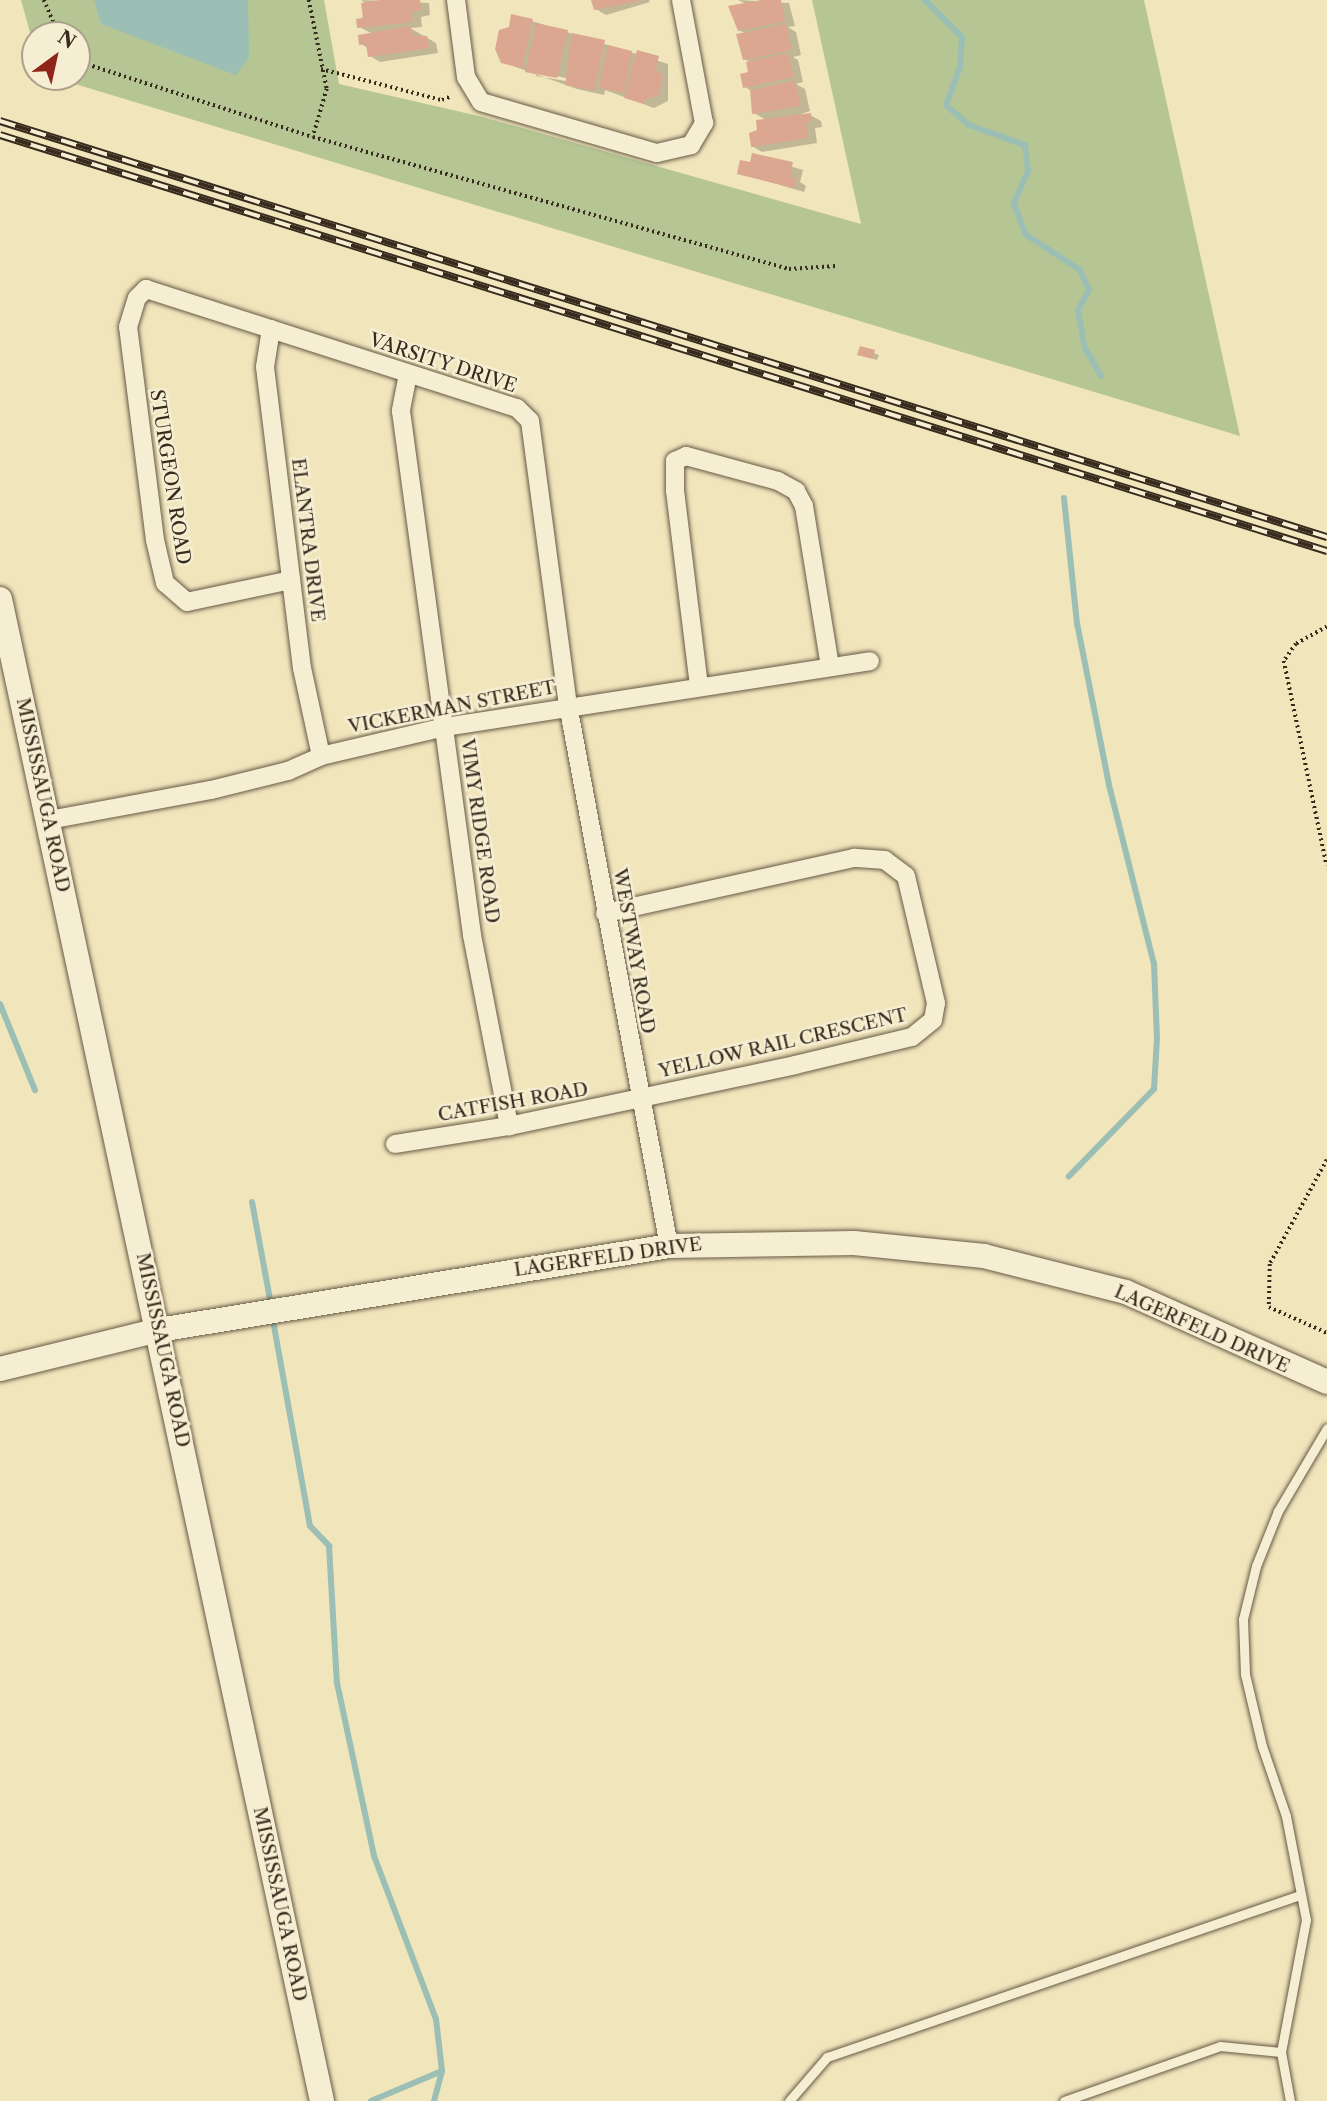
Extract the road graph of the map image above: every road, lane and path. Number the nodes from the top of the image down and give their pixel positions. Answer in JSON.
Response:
{"nodes":[{"id":1,"x":44,"y":0,"type":"edge"},
{"id":2,"x":309,"y":0,"type":"edge"},
{"id":3,"x":456,"y":0,"type":"edge"},
{"id":4,"x":681,"y":0,"type":"edge"},
{"id":5,"x":53,"y":21,"type":"edge"},
{"id":6,"x":91,"y":66,"type":"edge"},
{"id":7,"x":321,"y":69,"type":"junction"},
{"id":8,"x":449,"y":97,"type":"dead end"},
{"id":9,"x":313,"y":137,"type":"junction"},
{"id":10,"x":836,"y":266,"type":"dead end"},
{"id":11,"x":146,"y":289,"type":"joint"},
{"id":12,"x":271,"y":328,"type":"junction"},
{"id":13,"x":408,"y":374,"type":"junction"},
{"id":14,"x":292,"y":580,"type":"junction"},
{"id":15,"x":0,"y":599,"type":"edge"},
{"id":16,"x":1327,"y":627,"type":"edge"},
{"id":17,"x":870,"y":661,"type":"dead end"},
{"id":18,"x":830,"y":667,"type":"junction"},
{"id":19,"x":699,"y":686,"type":"junction"},
{"id":20,"x":568,"y":705,"type":"junction"},
{"id":21,"x":445,"y":727,"type":"junction"},
{"id":22,"x":321,"y":756,"type":"junction"},
{"id":23,"x":49,"y":820,"type":"junction"},
{"id":24,"x":1327,"y":866,"type":"edge"},
{"id":25,"x":605,"y":913,"type":"junction"},
{"id":26,"x":639,"y":1099,"type":"junction"},
{"id":27,"x":509,"y":1126,"type":"junction"},
{"id":28,"x":395,"y":1144,"type":"dead end"},
{"id":29,"x":1327,"y":1160,"type":"edge"},
{"id":30,"x":669,"y":1246,"type":"junction"},
{"id":31,"x":159,"y":1331,"type":"junction"},
{"id":32,"x":1327,"y":1332,"type":"edge"},
{"id":33,"x":0,"y":1369,"type":"edge"},
{"id":34,"x":1327,"y":1382,"type":"edge"},
{"id":35,"x":1327,"y":1427,"type":"edge"},
{"id":36,"x":1300,"y":1895,"type":"junction"},
{"id":37,"x":1281,"y":2052,"type":"junction"},
{"id":38,"x":322,"y":2101,"type":"edge"},
{"id":39,"x":789,"y":2101,"type":"edge"},
{"id":40,"x":1064,"y":2101,"type":"edge"},
{"id":41,"x":1290,"y":2101,"type":"edge"}],
"edges":[{"from":1,"to":5,"type":"path"},
{"from":2,"to":7,"type":"path"},
{"from":3,"to":4,"type":"street"},
{"from":6,"to":9,"type":"path"},
{"from":7,"to":8,"type":"path"},
{"from":7,"to":9,"type":"path"},
{"from":9,"to":10,"type":"path"},
{"from":11,"to":12,"type":"street","name":"VARSITY DRIVE"},
{"from":11,"to":14,"type":"street","name":"STURGEON ROAD"},
{"from":12,"to":13,"type":"street","name":"VARSITY DRIVE"},
{"from":12,"to":14,"type":"street","name":"ELANTRA DRIVE"},
{"from":13,"to":20,"type":"street","name":"VARSITY DRIVE"},
{"from":13,"to":21,"type":"street","name":"VIMY RIDGE ROAD"},
{"from":14,"to":22,"type":"street","name":"ELANTRA DRIVE"},
{"from":15,"to":23,"type":"main road","name":"MISSISSAUGA ROAD"},
{"from":16,"to":24,"type":"path"},
{"from":17,"to":18,"type":"street","name":"VICKERMAN STREET"},
{"from":18,"to":19,"type":"street","name":"VICKERMAN STREET"},
{"from":18,"to":19,"type":"street"},
{"from":19,"to":20,"type":"street","name":"VICKERMAN STREET"},
{"from":20,"to":21,"type":"street","name":"VICKERMAN STREET"},
{"from":20,"to":25,"type":"street","name":"WESTWAY ROAD"},
{"from":21,"to":22,"type":"street","name":"VICKERMAN STREET"},
{"from":21,"to":27,"type":"street","name":"VIMY RIDGE ROAD"},
{"from":22,"to":23,"type":"street","name":"VICKERMAN STREET"},
{"from":23,"to":31,"type":"main road","name":"MISSISSAUGA ROAD"},
{"from":25,"to":26,"type":"street","name":"WESTWAY ROAD"},
{"from":25,"to":26,"type":"street","name":"YELLOW RAIL CRESCENT"},
{"from":26,"to":27,"type":"street","name":"CATFISH ROAD"},
{"from":26,"to":30,"type":"street","name":"WESTWAY ROAD"},
{"from":27,"to":28,"type":"street","name":"CATFISH ROAD"},
{"from":29,"to":32,"type":"path"},
{"from":30,"to":31,"type":"main road","name":"LAGERFELD DRIVE"},
{"from":30,"to":34,"type":"main road","name":"LAGERFELD DRIVE"},
{"from":31,"to":33,"type":"main road","name":"LAGERFELD DRIVE"},
{"from":31,"to":38,"type":"main road","name":"MISSISSAUGA ROAD"},
{"from":35,"to":36,"type":"lane"},
{"from":36,"to":37,"type":"lane"},
{"from":36,"to":39,"type":"lane"},
{"from":37,"to":40,"type":"lane"},
{"from":37,"to":41,"type":"lane"}]}
